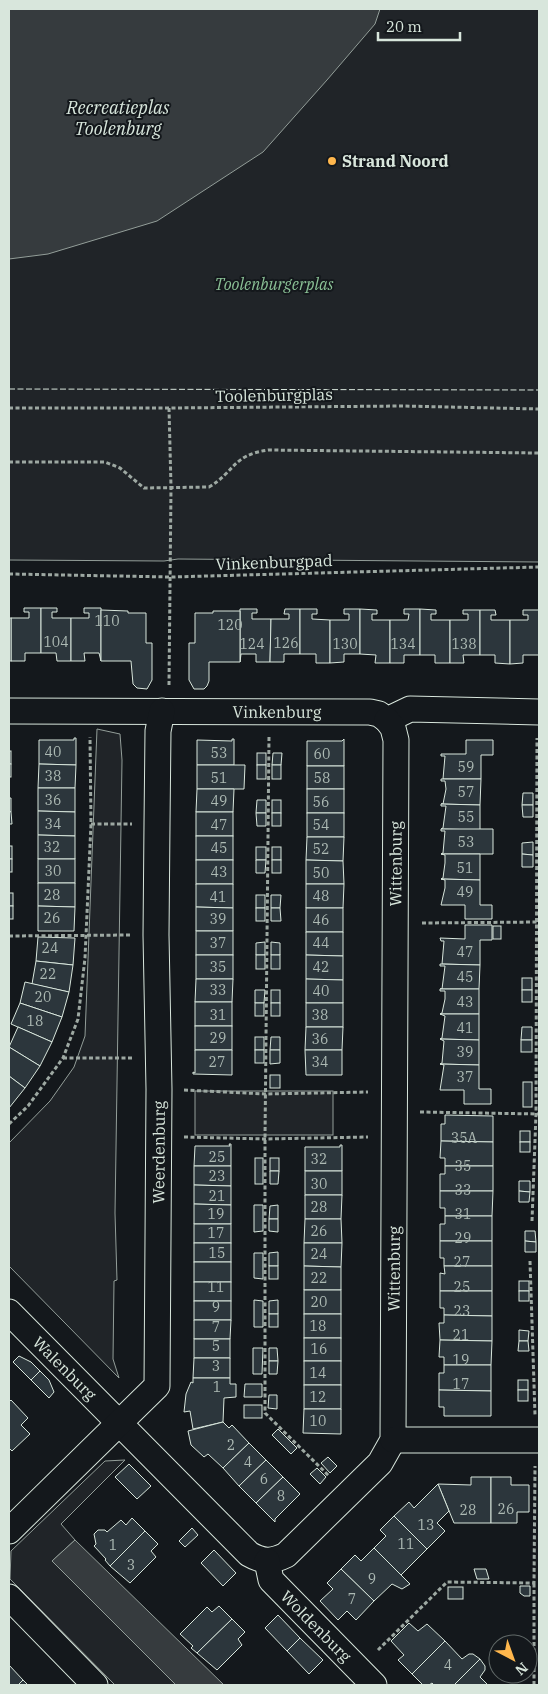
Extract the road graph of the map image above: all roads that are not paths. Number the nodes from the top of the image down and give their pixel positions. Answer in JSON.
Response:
{"nodes":[{"id":1,"x":9,"y":711,"type":"edge"},
{"id":2,"x":162,"y":711,"type":"junction"},
{"id":3,"x":538,"y":712,"type":"edge"},
{"id":4,"x":387,"y":720,"type":"junction"},
{"id":5,"x":9,"y":1312,"type":"edge"},
{"id":6,"x":119,"y":1424,"type":"junction"},
{"id":7,"x":393,"y":1440,"type":"junction"},
{"id":8,"x":537,"y":1440,"type":"edge"},
{"id":9,"x":9,"y":1531,"type":"edge"},
{"id":10,"x":267,"y":1561,"type":"junction"},
{"id":11,"x":9,"y":1598,"type":"edge"},
{"id":12,"x":366,"y":1677,"type":"edge"},
{"id":13,"x":95,"y":1685,"type":"edge"}],
"edges":[{"from":1,"to":2,"type":"street","name":"Vinkenburg"},
{"from":2,"to":4,"type":"street","name":"Vinkenburg"},
{"from":2,"to":6,"type":"street","name":"Weerdenburg"},
{"from":3,"to":4,"type":"street"},
{"from":4,"to":7,"type":"street","name":"Wittenburg"},
{"from":5,"to":6,"type":"street","name":"Walenburg"},
{"from":6,"to":9,"type":"street","name":"Weerdenburg"},
{"from":6,"to":10,"type":"street"},
{"from":7,"to":8,"type":"street"},
{"from":7,"to":10,"type":"street","name":"Wittenburg"},
{"from":10,"to":12,"type":"street","name":"Woldenburg"},
{"from":11,"to":13,"type":"street"}]}
